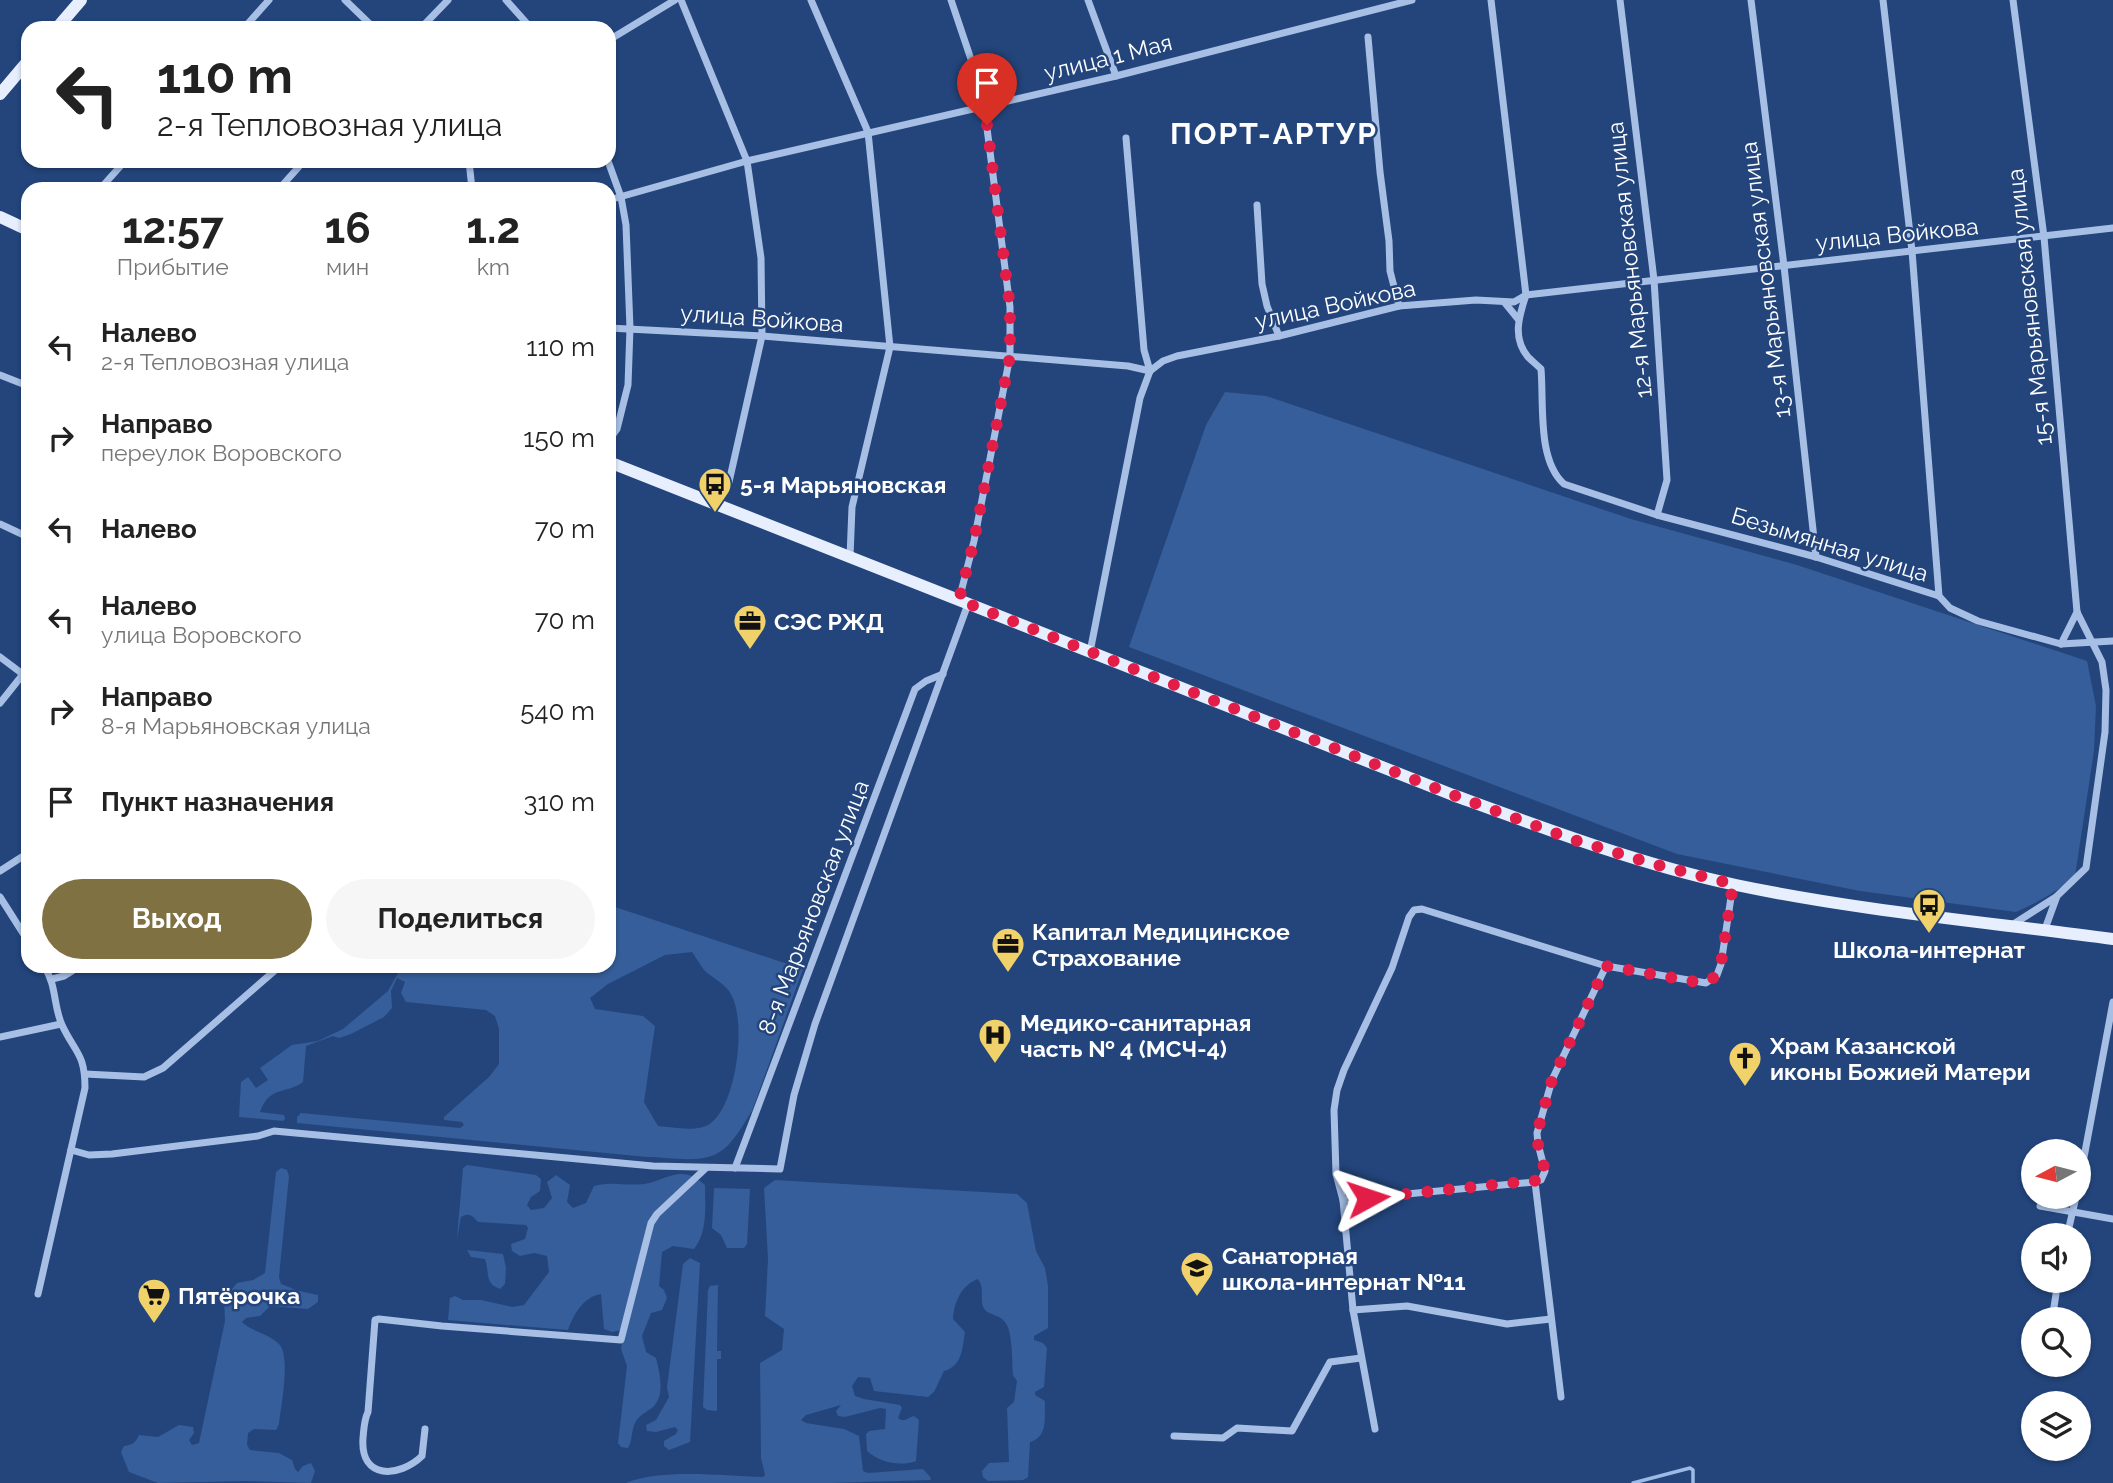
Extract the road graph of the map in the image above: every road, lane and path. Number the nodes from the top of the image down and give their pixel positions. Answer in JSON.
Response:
{"nodes":[{"id":1,"x":81,"y":0,"type":"edge"},
{"id":2,"x":269,"y":0,"type":"edge"},
{"id":3,"x":345,"y":0,"type":"edge"},
{"id":4,"x":449,"y":0,"type":"edge"},
{"id":5,"x":506,"y":0,"type":"edge"},
{"id":6,"x":675,"y":0,"type":"edge"},
{"id":7,"x":681,"y":0,"type":"edge"},
{"id":8,"x":811,"y":0,"type":"edge"},
{"id":9,"x":951,"y":0,"type":"edge"},
{"id":10,"x":1088,"y":0,"type":"edge"},
{"id":11,"x":1361,"y":0,"type":"edge"},
{"id":12,"x":1412,"y":0,"type":"edge"},
{"id":13,"x":1491,"y":0,"type":"edge"},
{"id":14,"x":1620,"y":0,"type":"edge"},
{"id":15,"x":1751,"y":0,"type":"edge"},
{"id":16,"x":1883,"y":0,"type":"edge"},
{"id":17,"x":2013,"y":0,"type":"edge"},
{"id":18,"x":1363,"y":11,"type":"junction"},
{"id":19,"x":63,"y":21,"type":"edge"},
{"id":20,"x":250,"y":21,"type":"edge"},
{"id":21,"x":367,"y":21,"type":"edge"},
{"id":22,"x":428,"y":21,"type":"edge"},
{"id":23,"x":525,"y":21,"type":"edge"},
{"id":24,"x":616,"y":36,"type":"edge"},
{"id":25,"x":1367,"y":37,"type":"dead end"},
{"id":26,"x":21,"y":69,"type":"edge"},
{"id":27,"x":1116,"y":76,"type":"junction"},
{"id":28,"x":0,"y":94,"type":"edge"},
{"id":29,"x":984,"y":105,"type":"junction"},
{"id":30,"x":868,"y":132,"type":"junction"},
{"id":31,"x":1126,"y":138,"type":"dead end"},
{"id":32,"x":747,"y":161,"type":"junction"},
{"id":33,"x":119,"y":168,"type":"edge"},
{"id":34,"x":298,"y":168,"type":"edge"},
{"id":35,"x":106,"y":182,"type":"edge"},
{"id":36,"x":285,"y":182,"type":"edge"},
{"id":37,"x":616,"y":183,"type":"edge"},
{"id":38,"x":621,"y":197,"type":"junction"},
{"id":39,"x":616,"y":198,"type":"edge"},
{"id":40,"x":1257,"y":205,"type":"dead end"},
{"id":41,"x":0,"y":218,"type":"edge"},
{"id":42,"x":21,"y":227,"type":"edge"},
{"id":43,"x":2113,"y":228,"type":"edge"},
{"id":44,"x":2044,"y":237,"type":"junction"},
{"id":45,"x":1912,"y":251,"type":"junction"},
{"id":46,"x":1784,"y":265,"type":"junction"},
{"id":47,"x":1654,"y":280,"type":"junction"},
{"id":48,"x":1526,"y":295,"type":"junction"},
{"id":49,"x":1505,"y":303,"type":"junction"},
{"id":50,"x":1399,"y":306,"type":"junction"},
{"id":51,"x":1518,"y":319,"type":"junction"},
{"id":52,"x":616,"y":328,"type":"edge"},
{"id":53,"x":630,"y":328,"type":"junction"},
{"id":54,"x":1279,"y":335,"type":"junction"},
{"id":55,"x":762,"y":336,"type":"junction"},
{"id":56,"x":890,"y":347,"type":"junction"},
{"id":57,"x":1010,"y":356,"type":"junction"},
{"id":58,"x":1150,"y":371,"type":"junction"},
{"id":59,"x":0,"y":375,"type":"edge"},
{"id":60,"x":21,"y":383,"type":"edge"},
{"id":61,"x":616,"y":430,"type":"edge"},
{"id":62,"x":616,"y":465,"type":"edge"},
{"id":63,"x":729,"y":482,"type":"dead end"},
{"id":64,"x":1657,"y":515,"type":"junction"},
{"id":65,"x":0,"y":524,"type":"edge"},
{"id":66,"x":21,"y":534,"type":"edge"},
{"id":67,"x":850,"y":557,"type":"junction"},
{"id":68,"x":1816,"y":557,"type":"junction"},
{"id":69,"x":1939,"y":596,"type":"junction"},
{"id":70,"x":963,"y":602,"type":"junction"},
{"id":71,"x":2077,"y":611,"type":"junction"},
{"id":72,"x":2092,"y":641,"type":"junction"},
{"id":73,"x":2113,"y":641,"type":"edge"},
{"id":74,"x":2061,"y":644,"type":"junction"},
{"id":75,"x":1090,"y":652,"type":"junction"},
{"id":76,"x":0,"y":657,"type":"edge"},
{"id":77,"x":21,"y":670,"type":"edge"},
{"id":78,"x":943,"y":674,"type":"junction"},
{"id":79,"x":21,"y":679,"type":"edge"},
{"id":80,"x":0,"y":703,"type":"edge"},
{"id":81,"x":21,"y":858,"type":"edge"},
{"id":82,"x":0,"y":871,"type":"edge"},
{"id":83,"x":1733,"y":884,"type":"junction"},
{"id":84,"x":2057,"y":896,"type":"junction"},
{"id":85,"x":0,"y":897,"type":"edge"},
{"id":86,"x":2012,"y":925,"type":"junction"},
{"id":87,"x":2045,"y":929,"type":"junction"},
{"id":88,"x":21,"y":930,"type":"edge"},
{"id":89,"x":2113,"y":939,"type":"edge"},
{"id":90,"x":1606,"y":966,"type":"junction"},
{"id":91,"x":48,"y":973,"type":"edge"},
{"id":92,"x":69,"y":973,"type":"edge"},
{"id":93,"x":272,"y":973,"type":"edge"},
{"id":94,"x":52,"y":979,"type":"junction"},
{"id":95,"x":2113,"y":1002,"type":"edge"},
{"id":96,"x":61,"y":1024,"type":"junction"},
{"id":97,"x":0,"y":1037,"type":"edge"},
{"id":98,"x":85,"y":1074,"type":"junction"},
{"id":99,"x":2087,"y":1139,"type":"edge"},
{"id":100,"x":71,"y":1150,"type":"junction"},
{"id":101,"x":706,"y":1167,"type":"junction"},
{"id":102,"x":735,"y":1168,"type":"junction"},
{"id":103,"x":1535,"y":1182,"type":"junction"},
{"id":104,"x":1343,"y":1200,"type":"junction"},
{"id":105,"x":2056,"y":1209,"type":"edge"},
{"id":106,"x":2072,"y":1209,"type":"edge"},
{"id":107,"x":2071,"y":1212,"type":"junction"},
{"id":108,"x":2113,"y":1219,"type":"edge"},
{"id":109,"x":2069,"y":1223,"type":"edge"},
{"id":110,"x":38,"y":1294,"type":"dead end"},
{"id":111,"x":1353,"y":1310,"type":"junction"},
{"id":112,"x":1551,"y":1320,"type":"junction"},
{"id":113,"x":1361,"y":1358,"type":"junction"},
{"id":114,"x":1561,"y":1397,"type":"dead end"},
{"id":115,"x":425,"y":1429,"type":"dead end"},
{"id":116,"x":1375,"y":1429,"type":"dead end"},
{"id":117,"x":1174,"y":1436,"type":"dead end"}],
"edges":[{"from":1,"to":19,"type":"main road"},
{"from":2,"to":20,"type":"street"},
{"from":3,"to":21,"type":"street"},
{"from":4,"to":22,"type":"street"},
{"from":5,"to":23,"type":"street"},
{"from":6,"to":24,"type":"street"},
{"from":7,"to":32,"type":"street"},
{"from":8,"to":30,"type":"street"},
{"from":9,"to":29,"type":"street","name":"8-я Марьяновская улица"},
{"from":10,"to":27,"type":"street"},
{"from":11,"to":18,"type":"street"},
{"from":12,"to":18,"type":"street","name":"улица 1 Мая"},
{"from":13,"to":48,"type":"street"},
{"from":14,"to":47,"type":"street","name":"12-я Марьяновская улица"},
{"from":15,"to":46,"type":"street","name":"13-я Марьяновская улица"},
{"from":16,"to":45,"type":"street"},
{"from":17,"to":44,"type":"street","name":"15-я Марьяновская улица"},
{"from":18,"to":27,"type":"street","name":"улица 1 Мая"},
{"from":25,"to":50,"type":"street"},
{"from":26,"to":28,"type":"main road"},
{"from":27,"to":29,"type":"street","name":"улица 1 Мая"},
{"from":29,"to":30,"type":"street","name":"улица 1 Мая"},
{"from":29,"to":57,"type":"street","name":"8-я Марьяновская улица"},
{"from":30,"to":32,"type":"street","name":"улица 1 Мая"},
{"from":30,"to":56,"type":"street"},
{"from":31,"to":58,"type":"street"},
{"from":32,"to":38,"type":"street","name":"улица 1 Мая"},
{"from":32,"to":55,"type":"street"},
{"from":33,"to":35,"type":"street"},
{"from":34,"to":36,"type":"street"},
{"from":37,"to":38,"type":"street"},
{"from":38,"to":39,"type":"street","name":"улица 1 Мая"},
{"from":38,"to":53,"type":"street"},
{"from":40,"to":54,"type":"street"},
{"from":41,"to":42,"type":"main road"},
{"from":43,"to":44,"type":"street","name":"улица Войкова"},
{"from":44,"to":45,"type":"street","name":"улица Войкова"},
{"from":44,"to":71,"type":"street","name":"15-я Марьяновская улица"},
{"from":45,"to":46,"type":"street","name":"улица Войкова"},
{"from":45,"to":69,"type":"street"},
{"from":46,"to":47,"type":"street","name":"улица Войкова"},
{"from":46,"to":68,"type":"street","name":"13-я Марьяновская улица"},
{"from":47,"to":48,"type":"street","name":"улица Войкова"},
{"from":47,"to":64,"type":"street","name":"12-я Марьяновская улица"},
{"from":48,"to":49,"type":"street","name":"улица Войкова"},
{"from":48,"to":51,"type":"street"},
{"from":49,"to":50,"type":"street","name":"улица Войкова"},
{"from":49,"to":51,"type":"street"},
{"from":50,"to":54,"type":"street","name":"улица Войкова"},
{"from":51,"to":64,"type":"street","name":"Безымянная улица"},
{"from":52,"to":53,"type":"street","name":"улица Войкова"},
{"from":53,"to":55,"type":"street","name":"улица Войкова"},
{"from":53,"to":61,"type":"street"},
{"from":54,"to":58,"type":"street","name":"улица Войкова"},
{"from":55,"to":56,"type":"street","name":"улица Войкова"},
{"from":55,"to":63,"type":"street"},
{"from":56,"to":57,"type":"street","name":"улица Войкова"},
{"from":56,"to":67,"type":"street"},
{"from":57,"to":58,"type":"street","name":"улица Войкова"},
{"from":57,"to":70,"type":"street","name":"8-я Марьяновская улица"},
{"from":58,"to":75,"type":"street"},
{"from":59,"to":60,"type":"street"},
{"from":62,"to":67,"type":"main road"},
{"from":64,"to":68,"type":"street","name":"Безымянная улица"},
{"from":65,"to":66,"type":"street"},
{"from":67,"to":70,"type":"main road"},
{"from":68,"to":69,"type":"street","name":"Безымянная улица"},
{"from":69,"to":74,"type":"street","name":"Безымянная улица"},
{"from":70,"to":75,"type":"main road"},
{"from":70,"to":78,"type":"street","name":"8-я Марьяновская улица"},
{"from":71,"to":72,"type":"street","name":"15-я Марьяновская улица"},
{"from":71,"to":74,"type":"street"},
{"from":72,"to":73,"type":"street","name":"Безымянная улица"},
{"from":72,"to":74,"type":"street","name":"Безымянная улица"},
{"from":72,"to":84,"type":"street","name":"15-я Марьяновская улица"},
{"from":75,"to":83,"type":"main road"},
{"from":76,"to":77,"type":"street"},
{"from":78,"to":102,"type":"street","name":"8-я Марьяновская улица"},
{"from":78,"to":102,"type":"street","name":"8-я Марьяновская улица"},
{"from":79,"to":80,"type":"street"},
{"from":81,"to":82,"type":"street"},
{"from":83,"to":86,"type":"main road"},
{"from":83,"to":90,"type":"street"},
{"from":84,"to":86,"type":"street","name":"15-я Марьяновская улица"},
{"from":84,"to":87,"type":"street"},
{"from":85,"to":88,"type":"street"},
{"from":86,"to":87,"type":"main road"},
{"from":87,"to":89,"type":"main road"},
{"from":90,"to":103,"type":"street"},
{"from":90,"to":104,"type":"street"},
{"from":91,"to":94,"type":"street"},
{"from":92,"to":94,"type":"street"},
{"from":93,"to":98,"type":"street"},
{"from":94,"to":96,"type":"street"},
{"from":95,"to":99,"type":"street"},
{"from":96,"to":97,"type":"street"},
{"from":96,"to":98,"type":"street"},
{"from":98,"to":100,"type":"street"},
{"from":100,"to":101,"type":"street"},
{"from":100,"to":110,"type":"street"},
{"from":101,"to":102,"type":"street"},
{"from":101,"to":115,"type":"street"},
{"from":103,"to":104,"type":"street"},
{"from":103,"to":112,"type":"street"},
{"from":104,"to":111,"type":"street"},
{"from":105,"to":107,"type":"street"},
{"from":106,"to":107,"type":"street"},
{"from":107,"to":108,"type":"street"},
{"from":107,"to":109,"type":"street"},
{"from":111,"to":112,"type":"street"},
{"from":111,"to":113,"type":"street"},
{"from":112,"to":114,"type":"street"},
{"from":113,"to":116,"type":"street"},
{"from":113,"to":117,"type":"street"}]}
